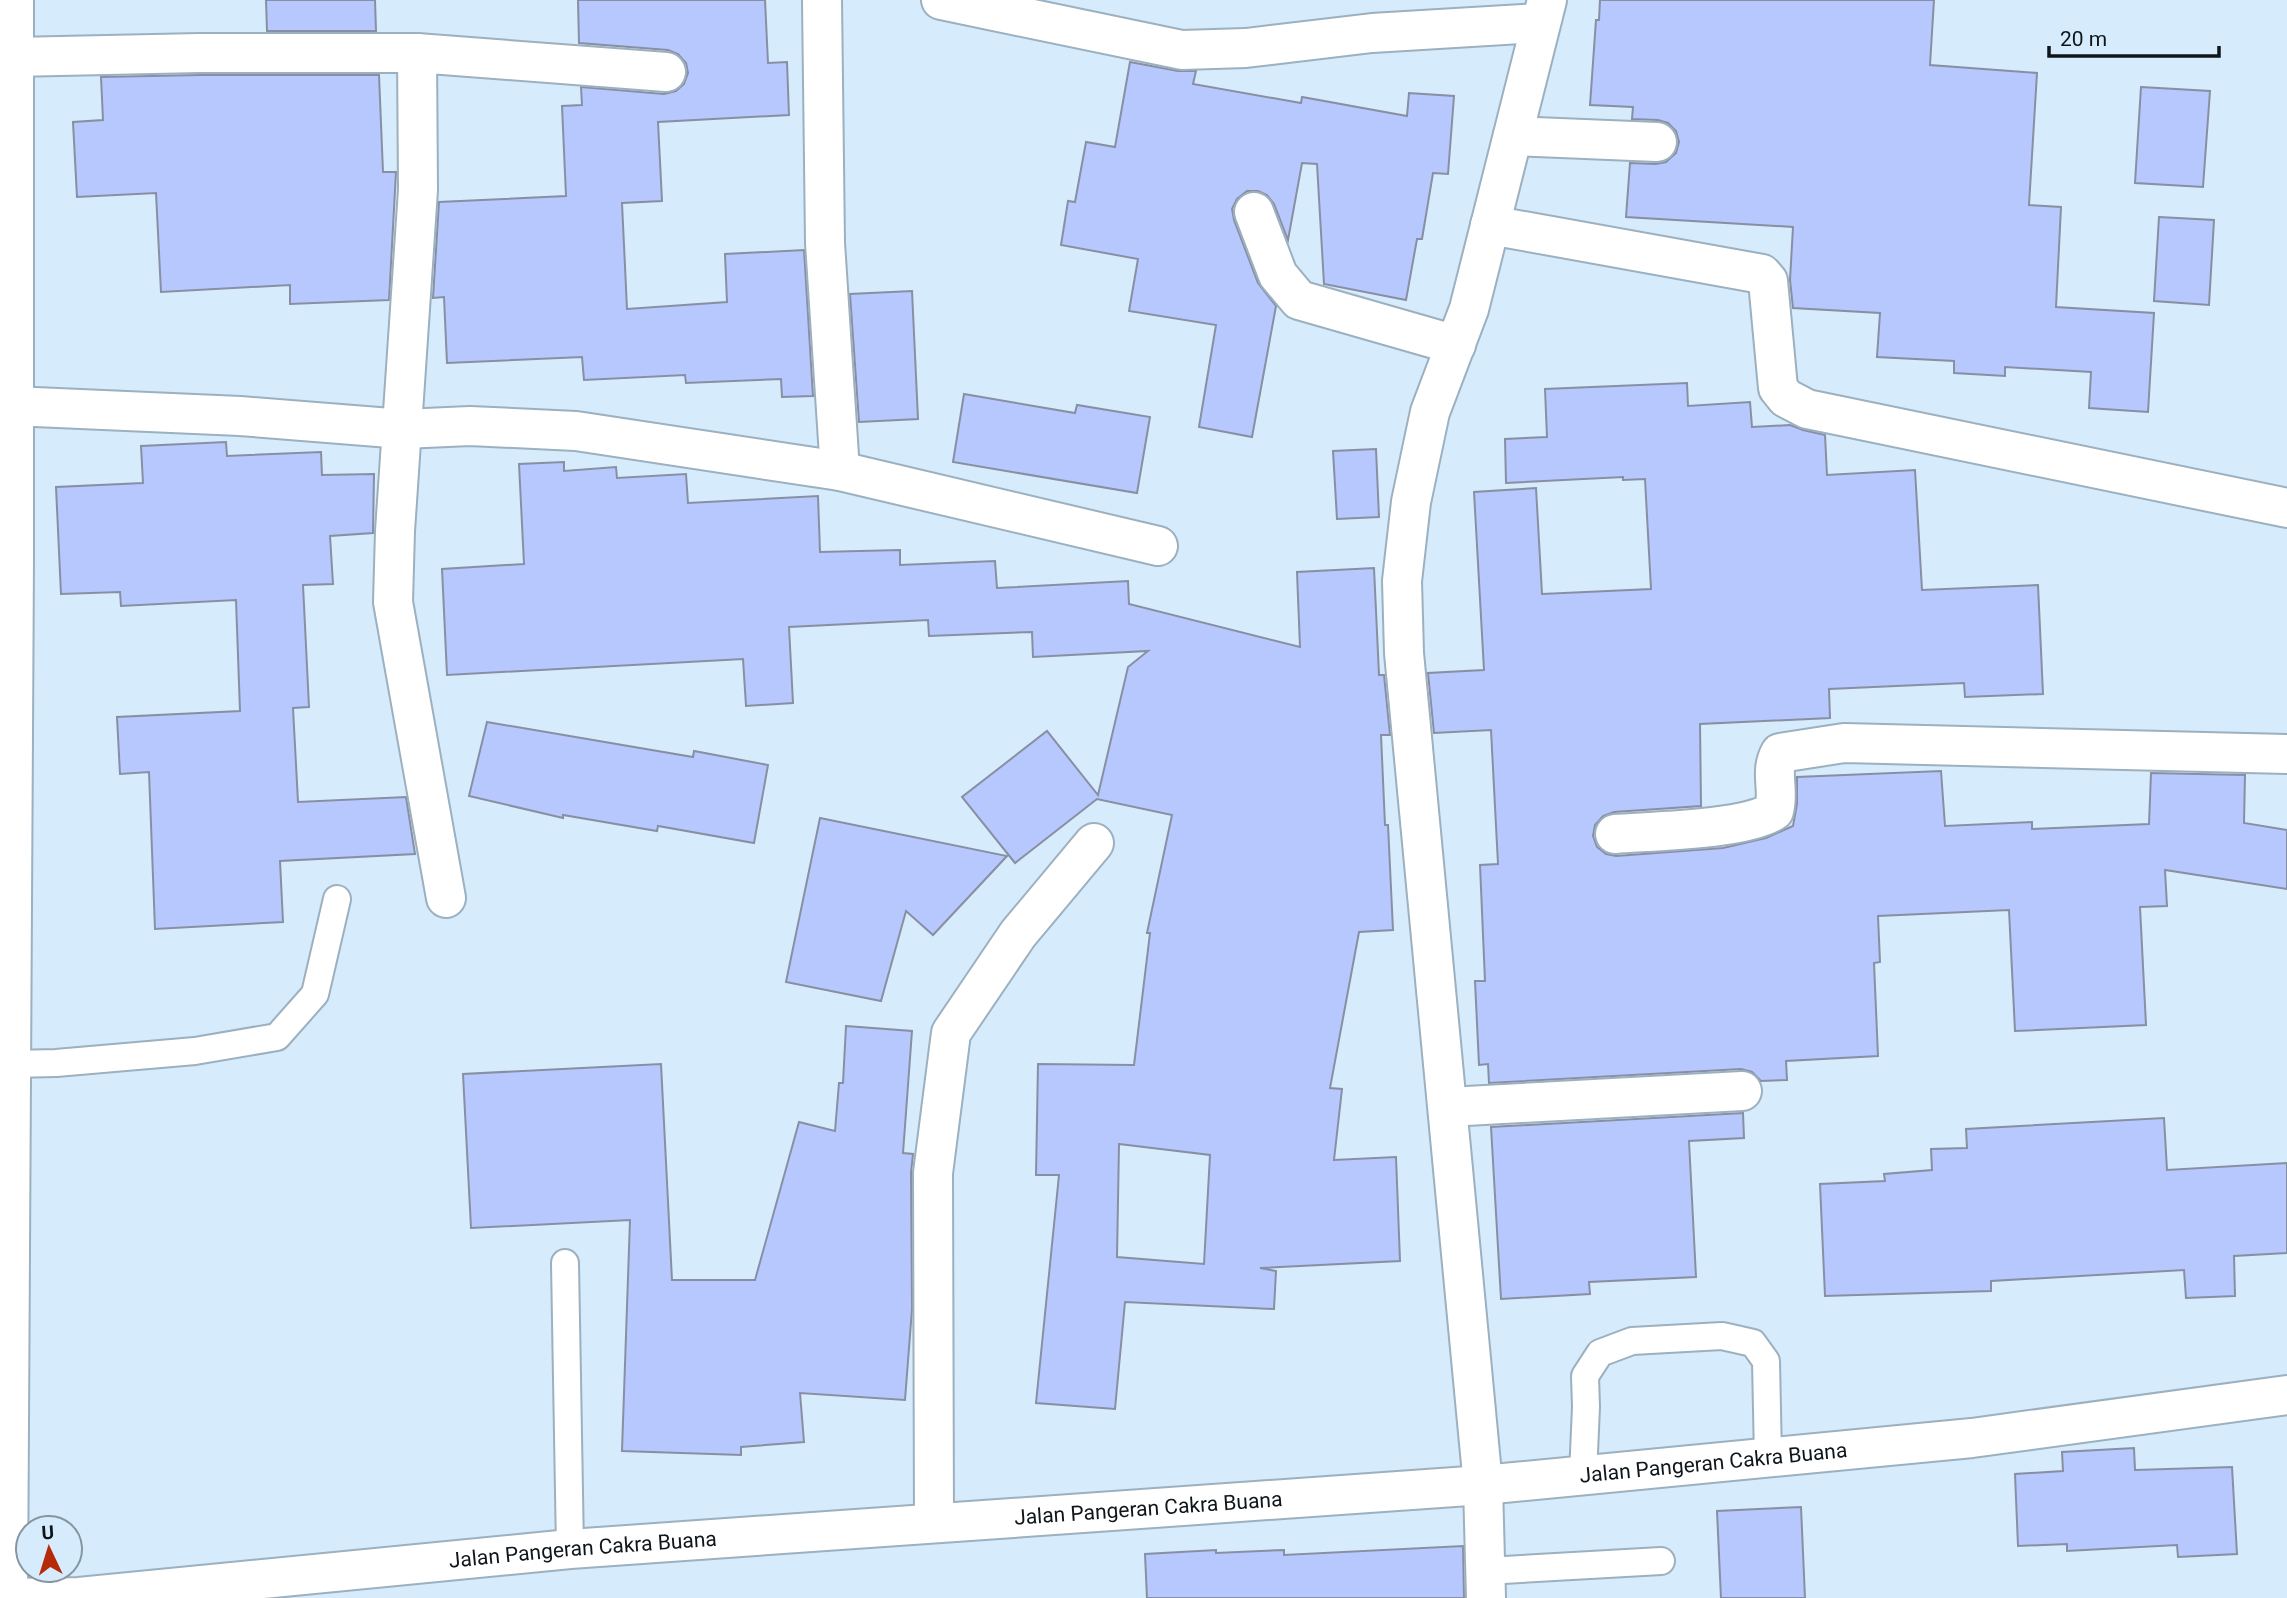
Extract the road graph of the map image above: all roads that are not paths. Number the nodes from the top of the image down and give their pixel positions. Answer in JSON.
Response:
{"nodes":[{"id":1,"x":14,"y":0,"type":"edge"},
{"id":2,"x":822,"y":0,"type":"edge"},
{"id":3,"x":941,"y":0,"type":"edge"},
{"id":4,"x":1544,"y":11,"type":"edge"},
{"id":5,"x":417,"y":52,"type":"junction"},
{"id":6,"x":666,"y":72,"type":"dead end"},
{"id":7,"x":9,"y":79,"type":"edge"},
{"id":8,"x":1513,"y":136,"type":"junction"},
{"id":9,"x":1657,"y":142,"type":"dead end"},
{"id":10,"x":1254,"y":212,"type":"dead end"},
{"id":11,"x":1490,"y":225,"type":"junction"},
{"id":12,"x":1456,"y":345,"type":"junction"},
{"id":13,"x":12,"y":406,"type":"junction"},
{"id":14,"x":403,"y":429,"type":"junction"},
{"id":15,"x":841,"y":471,"type":"junction"},
{"id":16,"x":2287,"y":508,"type":"edge"},
{"id":17,"x":1158,"y":546,"type":"dead end"},
{"id":18,"x":2287,"y":754,"type":"edge"},
{"id":19,"x":1615,"y":834,"type":"dead end"},
{"id":20,"x":1094,"y":843,"type":"dead end"},
{"id":21,"x":446,"y":898,"type":"dead end"},
{"id":22,"x":337,"y":899,"type":"dead end"},
{"id":23,"x":11,"y":1064,"type":"junction"},
{"id":24,"x":1742,"y":1091,"type":"dead end"},
{"id":25,"x":1448,"y":1107,"type":"junction"},
{"id":26,"x":565,"y":1263,"type":"dead end"},
{"id":27,"x":2287,"y":1395,"type":"edge"},
{"id":28,"x":1768,"y":1458,"type":"junction"},
{"id":29,"x":1583,"y":1475,"type":"junction"},
{"id":30,"x":1483,"y":1485,"type":"junction"},
{"id":31,"x":934,"y":1523,"type":"junction"},
{"id":32,"x":570,"y":1549,"type":"junction"},
{"id":33,"x":1661,"y":1561,"type":"dead end"},
{"id":34,"x":1486,"y":1584,"type":"edge"},
{"id":35,"x":78,"y":1597,"type":"edge"},
{"id":36,"x":7,"y":1598,"type":"edge"}],
"edges":[{"from":1,"to":7,"type":"street"},
{"from":2,"to":15,"type":"street"},
{"from":3,"to":4,"type":"street"},
{"from":4,"to":8,"type":"street"},
{"from":5,"to":6,"type":"street"},
{"from":5,"to":7,"type":"street"},
{"from":5,"to":14,"type":"street"},
{"from":7,"to":13,"type":"street"},
{"from":8,"to":9,"type":"street"},
{"from":8,"to":11,"type":"street"},
{"from":10,"to":12,"type":"street"},
{"from":11,"to":12,"type":"street"},
{"from":11,"to":16,"type":"street"},
{"from":12,"to":25,"type":"street"},
{"from":13,"to":14,"type":"street"},
{"from":13,"to":23,"type":"street"},
{"from":14,"to":15,"type":"street"},
{"from":14,"to":21,"type":"street"},
{"from":15,"to":17,"type":"street"},
{"from":18,"to":19,"type":"street"},
{"from":20,"to":31,"type":"street"},
{"from":22,"to":23,"type":"lane"},
{"from":23,"to":36,"type":"street"},
{"from":24,"to":25,"type":"street"},
{"from":25,"to":30,"type":"street"},
{"from":26,"to":32,"type":"lane"},
{"from":27,"to":28,"type":"street","name":"Jalan Pangeran Cakra Buana"},
{"from":28,"to":29,"type":"street","name":"Jalan Pangeran Cakra Buana"},
{"from":28,"to":29,"type":"lane"},
{"from":29,"to":30,"type":"street","name":"Jalan Pangeran Cakra Buana"},
{"from":30,"to":31,"type":"street","name":"Jalan Pangeran Cakra Buana"},
{"from":30,"to":34,"type":"street"},
{"from":31,"to":32,"type":"street","name":"Jalan Pangeran Cakra Buana"},
{"from":32,"to":35,"type":"street","name":"Jalan Pangeran Cakra Buana"},
{"from":33,"to":34,"type":"lane"},
{"from":35,"to":36,"type":"street","name":"Jalan Pangeran Cakra Buana"}]}
